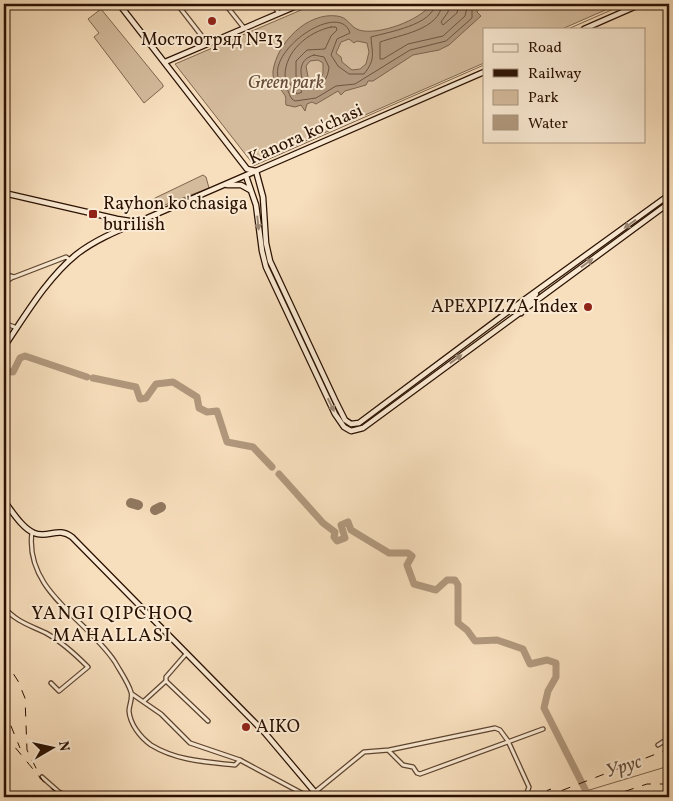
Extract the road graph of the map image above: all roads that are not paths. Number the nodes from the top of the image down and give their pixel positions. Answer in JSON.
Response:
{"nodes":[{"id":1,"x":177,"y":4,"type":"edge"},
{"id":2,"x":224,"y":4,"type":"edge"},
{"id":3,"x":272,"y":4,"type":"edge"},
{"id":4,"x":301,"y":4,"type":"edge"},
{"id":5,"x":641,"y":4,"type":"edge"},
{"id":6,"x":122,"y":5,"type":"edge"},
{"id":7,"x":279,"y":13,"type":"junction"},
{"id":8,"x":244,"y":28,"type":"junction"},
{"id":9,"x":586,"y":28,"type":"edge"},
{"id":10,"x":208,"y":44,"type":"junction"},
{"id":11,"x":165,"y":62,"type":"junction"},
{"id":12,"x":483,"y":72,"type":"edge"},
{"id":13,"x":247,"y":169,"type":"junction"},
{"id":14,"x":256,"y":171,"type":"junction"},
{"id":15,"x":246,"y":176,"type":"junction"},
{"id":16,"x":225,"y":185,"type":"junction"},
{"id":17,"x":251,"y":191,"type":"junction"},
{"id":18,"x":4,"y":193,"type":"edge"},
{"id":19,"x":669,"y":195,"type":"edge"},
{"id":20,"x":669,"y":203,"type":"edge"},
{"id":21,"x":109,"y":218,"type":"junction"},
{"id":22,"x":138,"y":222,"type":"junction"},
{"id":23,"x":112,"y":233,"type":"junction"},
{"id":24,"x":70,"y":260,"type":"junction"},
{"id":25,"x":4,"y":274,"type":"edge"},
{"id":26,"x":14,"y":277,"type":"junction"},
{"id":27,"x":4,"y":283,"type":"edge"},
{"id":28,"x":540,"y":289,"type":"junction"},
{"id":29,"x":521,"y":313,"type":"junction"},
{"id":30,"x":4,"y":323,"type":"edge"},
{"id":31,"x":17,"y":328,"type":"junction"},
{"id":32,"x":303,"y":331,"type":"junction"},
{"id":33,"x":296,"y":335,"type":"junction"},
{"id":34,"x":4,"y":347,"type":"edge"},
{"id":35,"x":322,"y":374,"type":"junction"},
{"id":36,"x":317,"y":377,"type":"junction"},
{"id":37,"x":353,"y":425,"type":"junction"},
{"id":38,"x":353,"y":431,"type":"junction"},
{"id":39,"x":4,"y":501,"type":"edge"},
{"id":40,"x":32,"y":532,"type":"junction"},
{"id":41,"x":4,"y":606,"type":"edge"},
{"id":42,"x":186,"y":654,"type":"junction"},
{"id":43,"x":166,"y":682,"type":"junction"},
{"id":44,"x":51,"y":683,"type":"dead end"},
{"id":45,"x":132,"y":694,"type":"junction"},
{"id":46,"x":144,"y":701,"type":"junction"},
{"id":47,"x":208,"y":721,"type":"dead end"},
{"id":48,"x":543,"y":729,"type":"dead end"},
{"id":49,"x":669,"y":738,"type":"edge"},
{"id":50,"x":508,"y":741,"type":"junction"},
{"id":51,"x":658,"y":745,"type":"dead end"},
{"id":52,"x":389,"y":750,"type":"junction"},
{"id":53,"x":240,"y":760,"type":"junction"},
{"id":54,"x":42,"y":777,"type":"dead end"},
{"id":55,"x":315,"y":792,"type":"junction"},
{"id":56,"x":526,"y":795,"type":"dead end"},
{"id":57,"x":69,"y":797,"type":"edge"},
{"id":58,"x":310,"y":797,"type":"edge"},
{"id":59,"x":319,"y":797,"type":"edge"}],
"edges":[{"from":1,"to":10,"type":"street"},
{"from":2,"to":8,"type":"street"},
{"from":3,"to":7,"type":"street"},
{"from":4,"to":7,"type":"street"},
{"from":5,"to":9,"type":"street"},
{"from":6,"to":11,"type":"street"},
{"from":7,"to":8,"type":"street"},
{"from":8,"to":10,"type":"street"},
{"from":10,"to":11,"type":"street"},
{"from":11,"to":13,"type":"street"},
{"from":12,"to":14,"type":"street","name":"Kanora ko'chasi"},
{"from":13,"to":14,"type":"street"},
{"from":13,"to":15,"type":"street"},
{"from":14,"to":15,"type":"street","name":"Kanora ko'chasi"},
{"from":14,"to":32,"type":"street"},
{"from":15,"to":16,"type":"street","name":"Kanora ko'chasi"},
{"from":15,"to":17,"type":"street"},
{"from":16,"to":17,"type":"street"},
{"from":16,"to":22,"type":"street","name":"Kanora ko'chasi"},
{"from":17,"to":33,"type":"street","one_way":true},
{"from":18,"to":21,"type":"street"},
{"from":19,"to":28,"type":"street","one_way":true},
{"from":29,"to":20,"type":"street","one_way":true},
{"from":21,"to":22,"type":"street"},
{"from":21,"to":23,"type":"street"},
{"from":22,"to":23,"type":"street","name":"Kanora ko'chasi"},
{"from":23,"to":24,"type":"street","name":"Kanora ko'chasi"},
{"from":24,"to":26,"type":"street"},
{"from":24,"to":31,"type":"street","name":"Kanora ko'chasi"},
{"from":25,"to":26,"type":"street"},
{"from":26,"to":27,"type":"street"},
{"from":28,"to":29,"type":"street"},
{"from":28,"to":37,"type":"street"},
{"from":38,"to":29,"type":"street","one_way":true},
{"from":30,"to":31,"type":"street"},
{"from":31,"to":34,"type":"street","name":"Kanora ko'chasi"},
{"from":32,"to":33,"type":"street"},
{"from":32,"to":35,"type":"street"},
{"from":33,"to":36,"type":"street"},
{"from":35,"to":36,"type":"street"},
{"from":35,"to":37,"type":"street"},
{"from":36,"to":38,"type":"street","one_way":true},
{"from":37,"to":38,"type":"street"},
{"from":39,"to":40,"type":"street"},
{"from":40,"to":42,"type":"street"},
{"from":40,"to":45,"type":"street"},
{"from":41,"to":44,"type":"street"},
{"from":42,"to":43,"type":"street"},
{"from":42,"to":55,"type":"street"},
{"from":43,"to":46,"type":"street"},
{"from":43,"to":47,"type":"street"},
{"from":45,"to":46,"type":"street"},
{"from":45,"to":53,"type":"street"},
{"from":46,"to":53,"type":"street"},
{"from":48,"to":50,"type":"street"},
{"from":49,"to":51,"type":"street"},
{"from":50,"to":52,"type":"street"},
{"from":50,"to":52,"type":"street"},
{"from":50,"to":56,"type":"street"},
{"from":52,"to":55,"type":"street"},
{"from":53,"to":58,"type":"street"},
{"from":54,"to":57,"type":"street"},
{"from":55,"to":59,"type":"street"}]}
